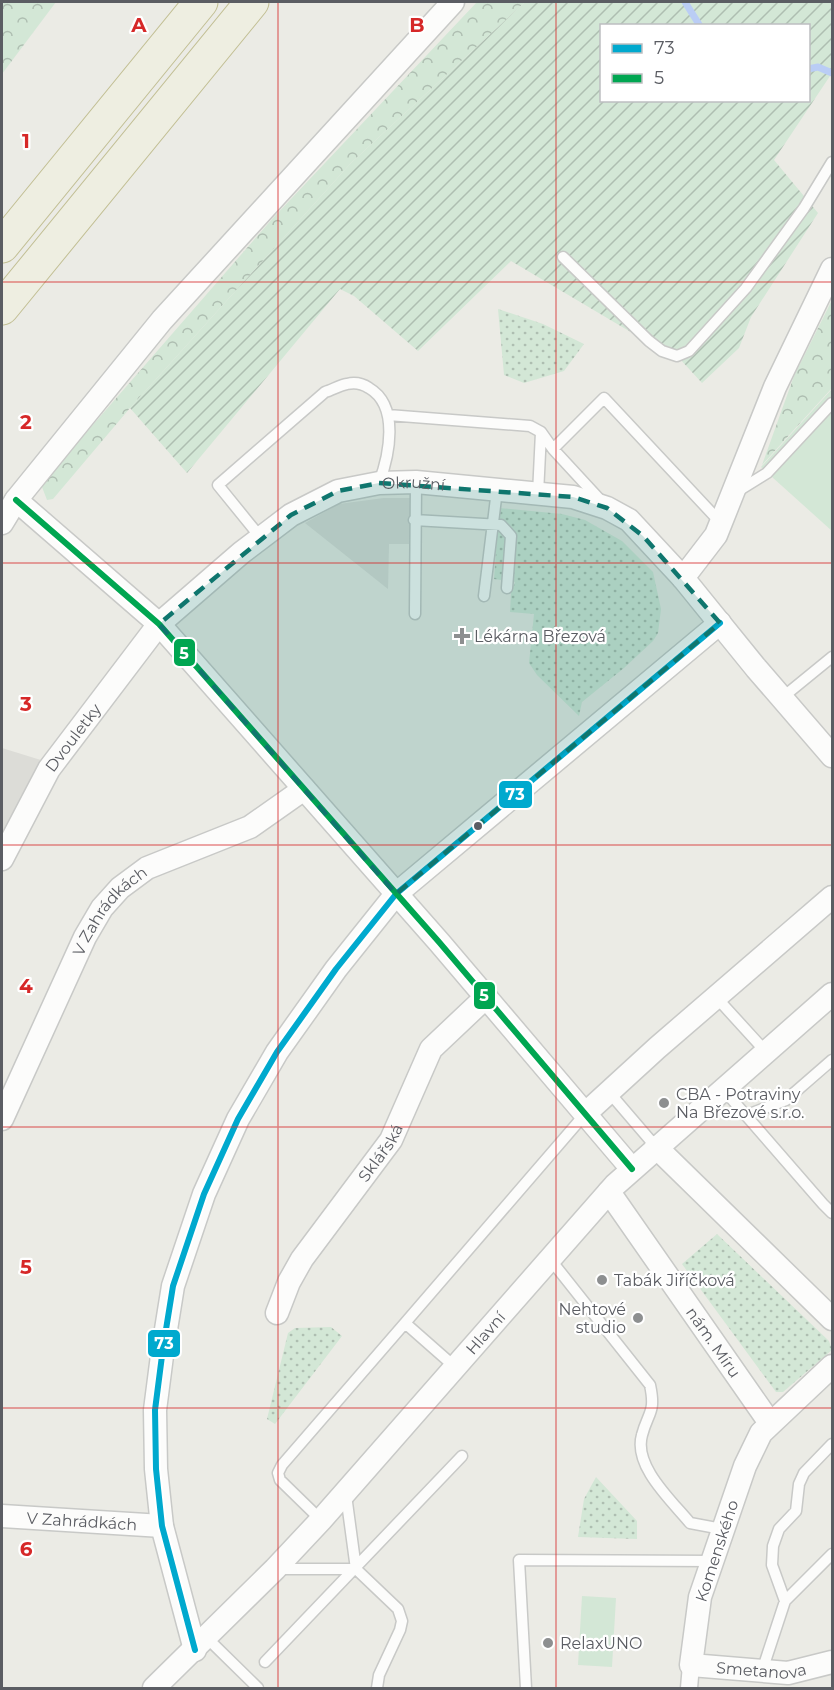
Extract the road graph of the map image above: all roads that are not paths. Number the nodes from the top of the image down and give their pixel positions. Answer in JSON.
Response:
{"nodes":[{"id":1,"x":201,"y":2,"type":"edge"},
{"id":2,"x":252,"y":2,"type":"edge"},
{"id":3,"x":453,"y":2,"type":"edge"},
{"id":4,"x":832,"y":162,"type":"edge"},
{"id":5,"x":2,"y":246,"type":"edge"},
{"id":6,"x":563,"y":257,"type":"dead end"},
{"id":7,"x":832,"y":269,"type":"edge"},
{"id":8,"x":2,"y":308,"type":"edge"},
{"id":9,"x":832,"y":403,"type":"edge"},
{"id":10,"x":388,"y":415,"type":"junction"},
{"id":11,"x":541,"y":432,"type":"junction"},
{"id":12,"x":553,"y":449,"type":"junction"},
{"id":13,"x":416,"y":482,"type":"junction"},
{"id":14,"x":379,"y":483,"type":"junction"},
{"id":15,"x":497,"y":490,"type":"junction"},
{"id":16,"x":538,"y":494,"type":"junction"},
{"id":17,"x":733,"y":494,"type":"junction"},
{"id":18,"x":16,"y":500,"type":"junction"},
{"id":19,"x":607,"y":508,"type":"junction"},
{"id":20,"x":414,"y":520,"type":"junction"},
{"id":21,"x":2,"y":522,"type":"edge"},
{"id":22,"x":721,"y":523,"type":"junction"},
{"id":23,"x":491,"y":524,"type":"junction"},
{"id":24,"x":261,"y":538,"type":"junction"},
{"id":25,"x":683,"y":579,"type":"junction"},
{"id":26,"x":507,"y":588,"type":"dead end"},
{"id":27,"x":484,"y":596,"type":"dead end"},
{"id":28,"x":415,"y":614,"type":"dead end"},
{"id":29,"x":720,"y":623,"type":"junction"},
{"id":30,"x":159,"y":624,"type":"junction"},
{"id":31,"x":832,"y":657,"type":"edge"},
{"id":32,"x":783,"y":697,"type":"junction"},
{"id":33,"x":832,"y":756,"type":"edge"},
{"id":34,"x":304,"y":789,"type":"junction"},
{"id":35,"x":2,"y":859,"type":"edge"},
{"id":36,"x":396,"y":894,"type":"junction"},
{"id":37,"x":832,"y":897,"type":"edge"},
{"id":38,"x":832,"y":994,"type":"edge"},
{"id":39,"x":486,"y":997,"type":"junction"},
{"id":40,"x":717,"y":997,"type":"junction"},
{"id":41,"x":766,"y":1052,"type":"junction"},
{"id":42,"x":832,"y":1060,"type":"edge"},
{"id":43,"x":723,"y":1089,"type":"junction"},
{"id":44,"x":608,"y":1091,"type":"junction"},
{"id":45,"x":586,"y":1113,"type":"junction"},
{"id":46,"x":747,"y":1114,"type":"junction"},
{"id":47,"x":2,"y":1119,"type":"edge"},
{"id":48,"x":656,"y":1147,"type":"junction"},
{"id":49,"x":632,"y":1169,"type":"junction"},
{"id":50,"x":609,"y":1192,"type":"junction"},
{"id":51,"x":832,"y":1213,"type":"edge"},
{"id":52,"x":550,"y":1260,"type":"junction"},
{"id":53,"x":277,"y":1313,"type":"dead end"},
{"id":54,"x":832,"y":1318,"type":"edge"},
{"id":55,"x":405,"y":1323,"type":"junction"},
{"id":56,"x":832,"y":1366,"type":"edge"},
{"id":57,"x":455,"y":1367,"type":"junction"},
{"id":58,"x":770,"y":1422,"type":"junction"},
{"id":59,"x":832,"y":1444,"type":"edge"},
{"id":60,"x":462,"y":1456,"type":"dead end"},
{"id":61,"x":345,"y":1492,"type":"junction"},
{"id":62,"x":2,"y":1516,"type":"edge"},
{"id":63,"x":321,"y":1520,"type":"junction"},
{"id":64,"x":162,"y":1526,"type":"junction"},
{"id":65,"x":722,"y":1529,"type":"junction"},
{"id":66,"x":832,"y":1554,"type":"edge"},
{"id":67,"x":712,"y":1561,"type":"junction"},
{"id":68,"x":275,"y":1569,"type":"junction"},
{"id":69,"x":356,"y":1569,"type":"junction"},
{"id":70,"x":785,"y":1601,"type":"junction"},
{"id":71,"x":201,"y":1644,"type":"junction"},
{"id":72,"x":265,"y":1662,"type":"dead end"},
{"id":73,"x":832,"y":1662,"type":"edge"},
{"id":74,"x":691,"y":1665,"type":"junction"},
{"id":75,"x":762,"y":1671,"type":"junction"},
{"id":76,"x":154,"y":1689,"type":"edge"},
{"id":77,"x":258,"y":1689,"type":"edge"},
{"id":78,"x":377,"y":1689,"type":"edge"},
{"id":79,"x":526,"y":1689,"type":"edge"},
{"id":80,"x":689,"y":1689,"type":"edge"}],
"edges":[{"from":1,"to":5,"type":"highway"},
{"from":2,"to":8,"type":"highway"},
{"from":3,"to":18,"type":"street"},
{"from":4,"to":6,"type":"lane"},
{"from":7,"to":17,"type":"street"},
{"from":9,"to":17,"type":"lane"},
{"from":10,"to":11,"type":"lane"},
{"from":10,"to":14,"type":"lane"},
{"from":10,"to":24,"type":"lane"},
{"from":11,"to":12,"type":"lane"},
{"from":11,"to":16,"type":"lane"},
{"from":12,"to":19,"type":"lane"},
{"from":12,"to":22,"type":"lane"},
{"from":13,"to":14,"type":"street","name":"Okružní"},
{"from":13,"to":15,"type":"street","name":"Okružní"},
{"from":13,"to":20,"type":"lane"},
{"from":14,"to":24,"type":"street","name":"Okružní"},
{"from":15,"to":16,"type":"street","name":"Okružní"},
{"from":15,"to":23,"type":"lane"},
{"from":16,"to":19,"type":"street","name":"Okružní"},
{"from":17,"to":22,"type":"street"},
{"from":18,"to":21,"type":"street"},
{"from":18,"to":30,"type":"street"},
{"from":19,"to":25,"type":"street","name":"Okružní"},
{"from":20,"to":23,"type":"lane"},
{"from":20,"to":28,"type":"lane"},
{"from":22,"to":25,"type":"street"},
{"from":23,"to":26,"type":"lane"},
{"from":23,"to":27,"type":"lane"},
{"from":24,"to":30,"type":"street","name":"Okružní"},
{"from":25,"to":29,"type":"street","name":"Okružní"},
{"from":29,"to":32,"type":"street","name":"Okružní"},
{"from":29,"to":36,"type":"street"},
{"from":30,"to":34,"type":"street"},
{"from":30,"to":35,"type":"street","name":"Dvouletky"},
{"from":31,"to":32,"type":"lane"},
{"from":32,"to":33,"type":"street","name":"Okružní"},
{"from":34,"to":36,"type":"street"},
{"from":34,"to":47,"type":"street","name":"V Zahrádkách"},
{"from":36,"to":39,"type":"street"},
{"from":36,"to":64,"type":"street"},
{"from":37,"to":40,"type":"street"},
{"from":38,"to":41,"type":"street","name":"Hlavní"},
{"from":39,"to":45,"type":"street"},
{"from":39,"to":53,"type":"street","name":"Sklářská"},
{"from":40,"to":41,"type":"lane"},
{"from":40,"to":44,"type":"street"},
{"from":41,"to":43,"type":"street","name":"Hlavní"},
{"from":42,"to":46,"type":"lane"},
{"from":43,"to":46,"type":"lane"},
{"from":43,"to":48,"type":"street","name":"Hlavní"},
{"from":44,"to":45,"type":"street"},
{"from":44,"to":48,"type":"lane"},
{"from":45,"to":49,"type":"street"},
{"from":45,"to":55,"type":"lane"},
{"from":46,"to":51,"type":"lane"},
{"from":48,"to":49,"type":"street","name":"Hlavní"},
{"from":48,"to":54,"type":"street"},
{"from":49,"to":50,"type":"street","name":"Hlavní"},
{"from":50,"to":52,"type":"street","name":"Hlavní"},
{"from":50,"to":58,"type":"street","name":"nám. Míru"},
{"from":52,"to":57,"type":"street","name":"Hlavní"},
{"from":52,"to":65,"type":"lane"},
{"from":55,"to":57,"type":"lane"},
{"from":55,"to":63,"type":"lane"},
{"from":56,"to":58,"type":"street"},
{"from":57,"to":61,"type":"street","name":"Hlavní"},
{"from":58,"to":65,"type":"street","name":"Komenského"},
{"from":59,"to":70,"type":"lane"},
{"from":60,"to":69,"type":"lane"},
{"from":61,"to":63,"type":"street","name":"Hlavní"},
{"from":61,"to":69,"type":"lane"},
{"from":62,"to":64,"type":"street","name":"V Zahrádkách"},
{"from":63,"to":68,"type":"street","name":"Hlavní"},
{"from":64,"to":71,"type":"street"},
{"from":65,"to":67,"type":"street","name":"Komenského"},
{"from":66,"to":70,"type":"lane"},
{"from":67,"to":74,"type":"street","name":"Komenského"},
{"from":67,"to":79,"type":"lane"},
{"from":68,"to":69,"type":"lane"},
{"from":68,"to":71,"type":"street","name":"Hlavní"},
{"from":69,"to":72,"type":"lane"},
{"from":69,"to":78,"type":"lane"},
{"from":70,"to":75,"type":"lane"},
{"from":71,"to":76,"type":"street","name":"Hlavní"},
{"from":71,"to":77,"type":"lane"},
{"from":73,"to":75,"type":"street","name":"Smetanova"},
{"from":74,"to":75,"type":"street","name":"Smetanova"},
{"from":74,"to":80,"type":"street","name":"Komenského"}]}
